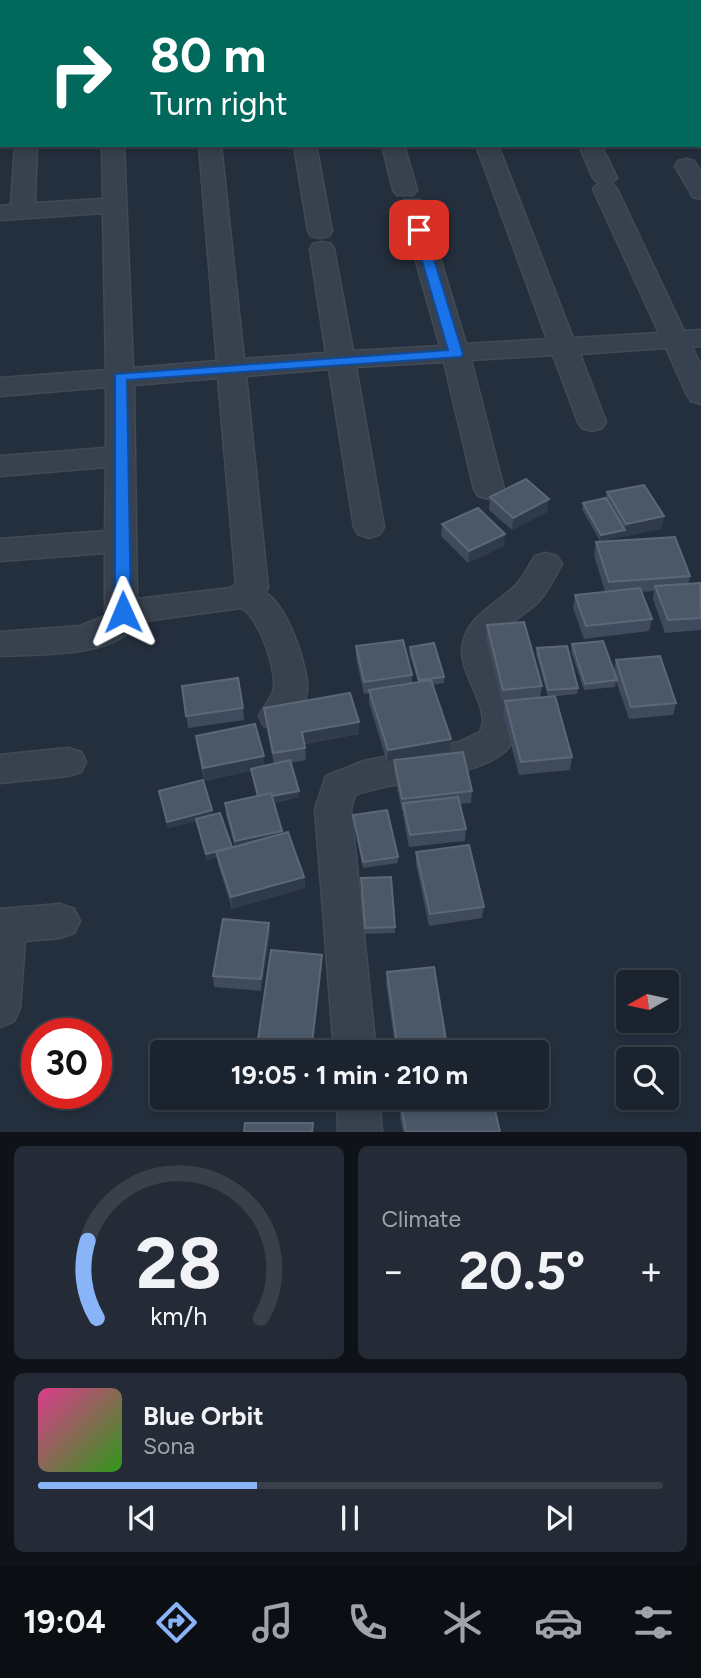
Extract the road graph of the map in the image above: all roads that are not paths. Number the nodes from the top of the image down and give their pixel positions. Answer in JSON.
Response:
{"nodes":[{"id":1,"x":26,"y":147,"type":"edge"},
{"id":2,"x":113,"y":147,"type":"edge"},
{"id":3,"x":210,"y":147,"type":"edge"},
{"id":4,"x":305,"y":147,"type":"edge"},
{"id":5,"x":394,"y":147,"type":"edge"},
{"id":6,"x":496,"y":147,"type":"edge"},
{"id":7,"x":591,"y":147,"type":"edge"},
{"id":8,"x":686,"y":166,"type":"dead end"},
{"id":9,"x":701,"y":192,"type":"edge"},
{"id":10,"x":113,"y":205,"type":"junction"},
{"id":11,"x":12,"y":212,"type":"edge"},
{"id":12,"x":689,"y":339,"type":"edge"},
{"id":13,"x":565,"y":346,"type":"junction"},
{"id":14,"x":456,"y":354,"type":"junction"},
{"id":15,"x":342,"y":360,"type":"junction"},
{"id":16,"x":231,"y":369,"type":"junction"},
{"id":17,"x":120,"y":377,"type":"junction"},
{"id":18,"x":0,"y":387,"type":"edge"},
{"id":19,"x":701,"y":395,"type":"edge"},
{"id":20,"x":592,"y":422,"type":"dead end"},
{"id":21,"x":119,"y":456,"type":"junction"},
{"id":22,"x":0,"y":466,"type":"edge"},
{"id":23,"x":489,"y":489,"type":"dead end"},
{"id":24,"x":369,"y":527,"type":"dead end"},
{"id":25,"x":121,"y":541,"type":"junction"},
{"id":26,"x":0,"y":551,"type":"edge"},
{"id":27,"x":546,"y":564,"type":"dead end"},
{"id":28,"x":243,"y":596,"type":"junction"},
{"id":29,"x":123,"y":612,"type":"junction"},
{"id":30,"x":0,"y":644,"type":"edge"},
{"id":31,"x":276,"y":716,"type":"edge"},
{"id":32,"x":68,"y":762,"type":"dead end"},
{"id":33,"x":0,"y":769,"type":"edge"},
{"id":34,"x":60,"y":921,"type":"dead end"},
{"id":35,"x":3,"y":926,"type":"edge"},
{"id":36,"x":0,"y":1008,"type":"edge"},
{"id":37,"x":354,"y":1040,"type":"edge"},
{"id":38,"x":359,"y":1110,"type":"edge"},
{"id":39,"x":360,"y":1132,"type":"edge"}],
"edges":[{"from":1,"to":11,"type":"street"},
{"from":2,"to":10,"type":"street"},
{"from":3,"to":16,"type":"street"},
{"from":4,"to":15,"type":"street"},
{"from":5,"to":14,"type":"street"},
{"from":6,"to":13,"type":"street"},
{"from":7,"to":12,"type":"street"},
{"from":8,"to":9,"type":"street"},
{"from":10,"to":11,"type":"street"},
{"from":10,"to":17,"type":"street"},
{"from":12,"to":13,"type":"street"},
{"from":12,"to":19,"type":"street"},
{"from":13,"to":14,"type":"street"},
{"from":13,"to":20,"type":"street"},
{"from":14,"to":15,"type":"street"},
{"from":14,"to":23,"type":"street"},
{"from":15,"to":16,"type":"street"},
{"from":15,"to":24,"type":"street"},
{"from":16,"to":17,"type":"street"},
{"from":16,"to":28,"type":"street"},
{"from":17,"to":18,"type":"street"},
{"from":17,"to":21,"type":"street"},
{"from":21,"to":22,"type":"street"},
{"from":21,"to":25,"type":"street"},
{"from":25,"to":26,"type":"street"},
{"from":25,"to":29,"type":"street"},
{"from":27,"to":37,"type":"street"},
{"from":28,"to":29,"type":"street"},
{"from":28,"to":31,"type":"street"},
{"from":29,"to":30,"type":"street"},
{"from":32,"to":33,"type":"street"},
{"from":34,"to":35,"type":"street"},
{"from":35,"to":36,"type":"street"},
{"from":38,"to":39,"type":"street"}]}
